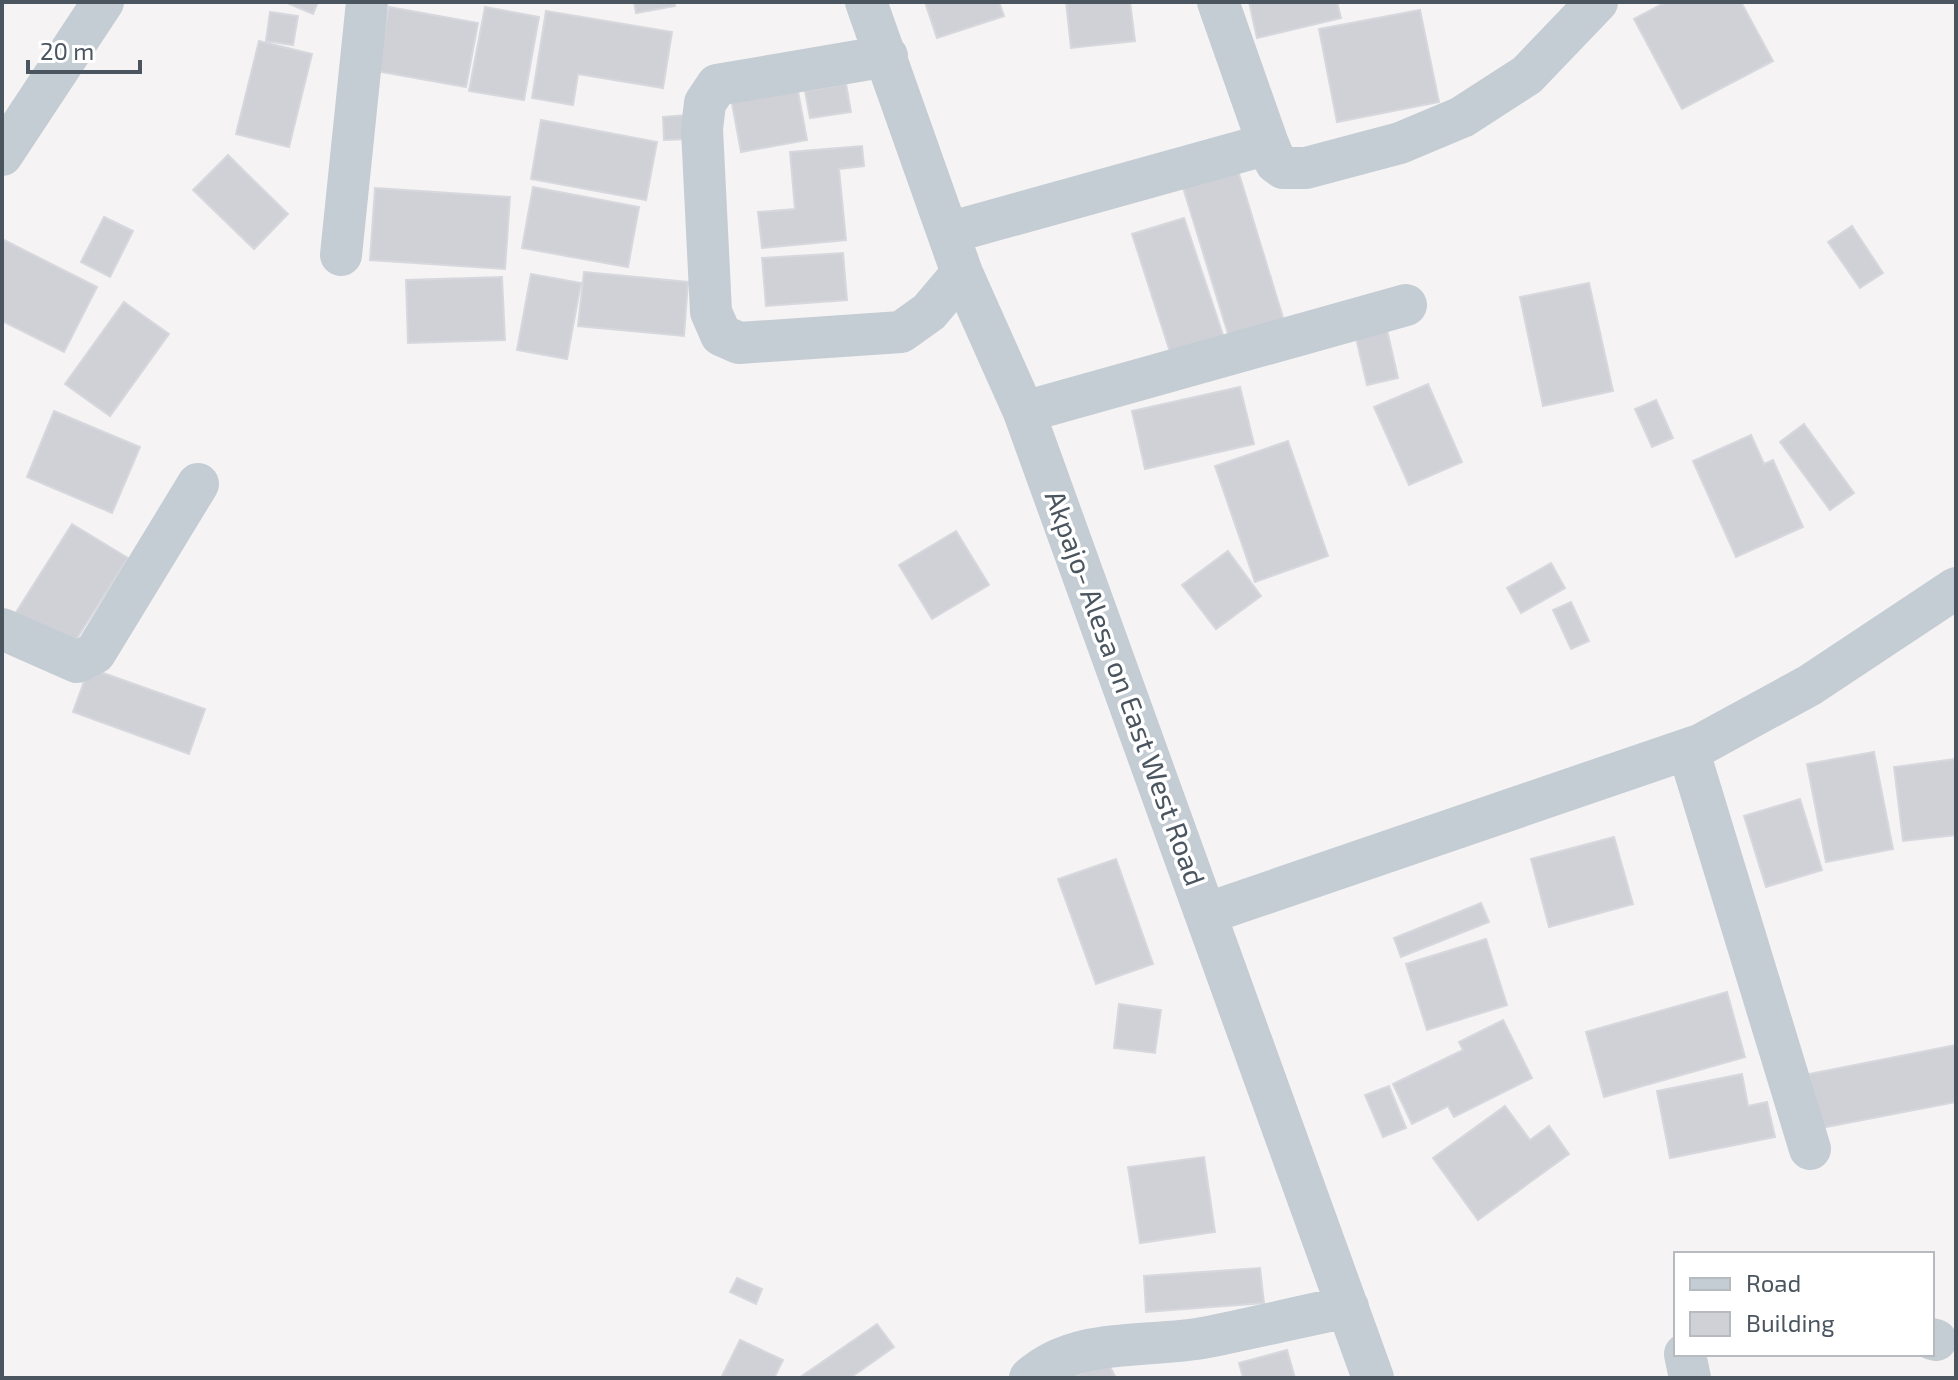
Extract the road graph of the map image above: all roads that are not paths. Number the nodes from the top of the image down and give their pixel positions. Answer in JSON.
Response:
{"nodes":[{"id":1,"x":103,"y":2,"type":"edge"},
{"id":2,"x":367,"y":2,"type":"edge"},
{"id":3,"x":866,"y":2,"type":"edge"},
{"id":4,"x":1218,"y":2,"type":"edge"},
{"id":5,"x":1597,"y":2,"type":"edge"},
{"id":6,"x":887,"y":56,"type":"junction"},
{"id":7,"x":1268,"y":144,"type":"junction"},
{"id":8,"x":2,"y":155,"type":"edge"},
{"id":9,"x":948,"y":233,"type":"junction"},
{"id":10,"x":341,"y":255,"type":"dead end"},
{"id":11,"x":962,"y":273,"type":"junction"},
{"id":12,"x":1406,"y":305,"type":"dead end"},
{"id":13,"x":1024,"y":412,"type":"junction"},
{"id":14,"x":198,"y":484,"type":"dead end"},
{"id":15,"x":1956,"y":588,"type":"edge"},
{"id":16,"x":2,"y":629,"type":"edge"},
{"id":17,"x":1688,"y":749,"type":"junction"},
{"id":18,"x":1208,"y":913,"type":"junction"},
{"id":19,"x":1810,"y":1149,"type":"dead end"},
{"id":20,"x":1348,"y":1307,"type":"junction"},
{"id":21,"x":1685,"y":1356,"type":"edge"},
{"id":22,"x":1030,"y":1378,"type":"edge"},
{"id":23,"x":1373,"y":1378,"type":"edge"},
{"id":24,"x":1690,"y":1378,"type":"edge"}],
"edges":[{"from":1,"to":8,"type":"street"},
{"from":2,"to":10,"type":"street"},
{"from":3,"to":6,"type":"street","name":"Akpajo- Alesa on East West Road"},
{"from":4,"to":7,"type":"street"},
{"from":5,"to":7,"type":"street"},
{"from":6,"to":9,"type":"street","name":"Akpajo- Alesa on East West Road"},
{"from":6,"to":11,"type":"street"},
{"from":7,"to":9,"type":"street"},
{"from":9,"to":11,"type":"street","name":"Akpajo- Alesa on East West Road"},
{"from":11,"to":13,"type":"street","name":"Akpajo- Alesa on East West Road"},
{"from":12,"to":13,"type":"street"},
{"from":13,"to":18,"type":"street","name":"Akpajo- Alesa on East West Road"},
{"from":14,"to":16,"type":"street"},
{"from":15,"to":17,"type":"street"},
{"from":17,"to":18,"type":"street"},
{"from":17,"to":19,"type":"street"},
{"from":18,"to":20,"type":"street","name":"Akpajo- Alesa on East West Road"},
{"from":20,"to":22,"type":"street"},
{"from":20,"to":23,"type":"street","name":"Akpajo- Alesa on East West Road"},
{"from":21,"to":24,"type":"street"}]}
